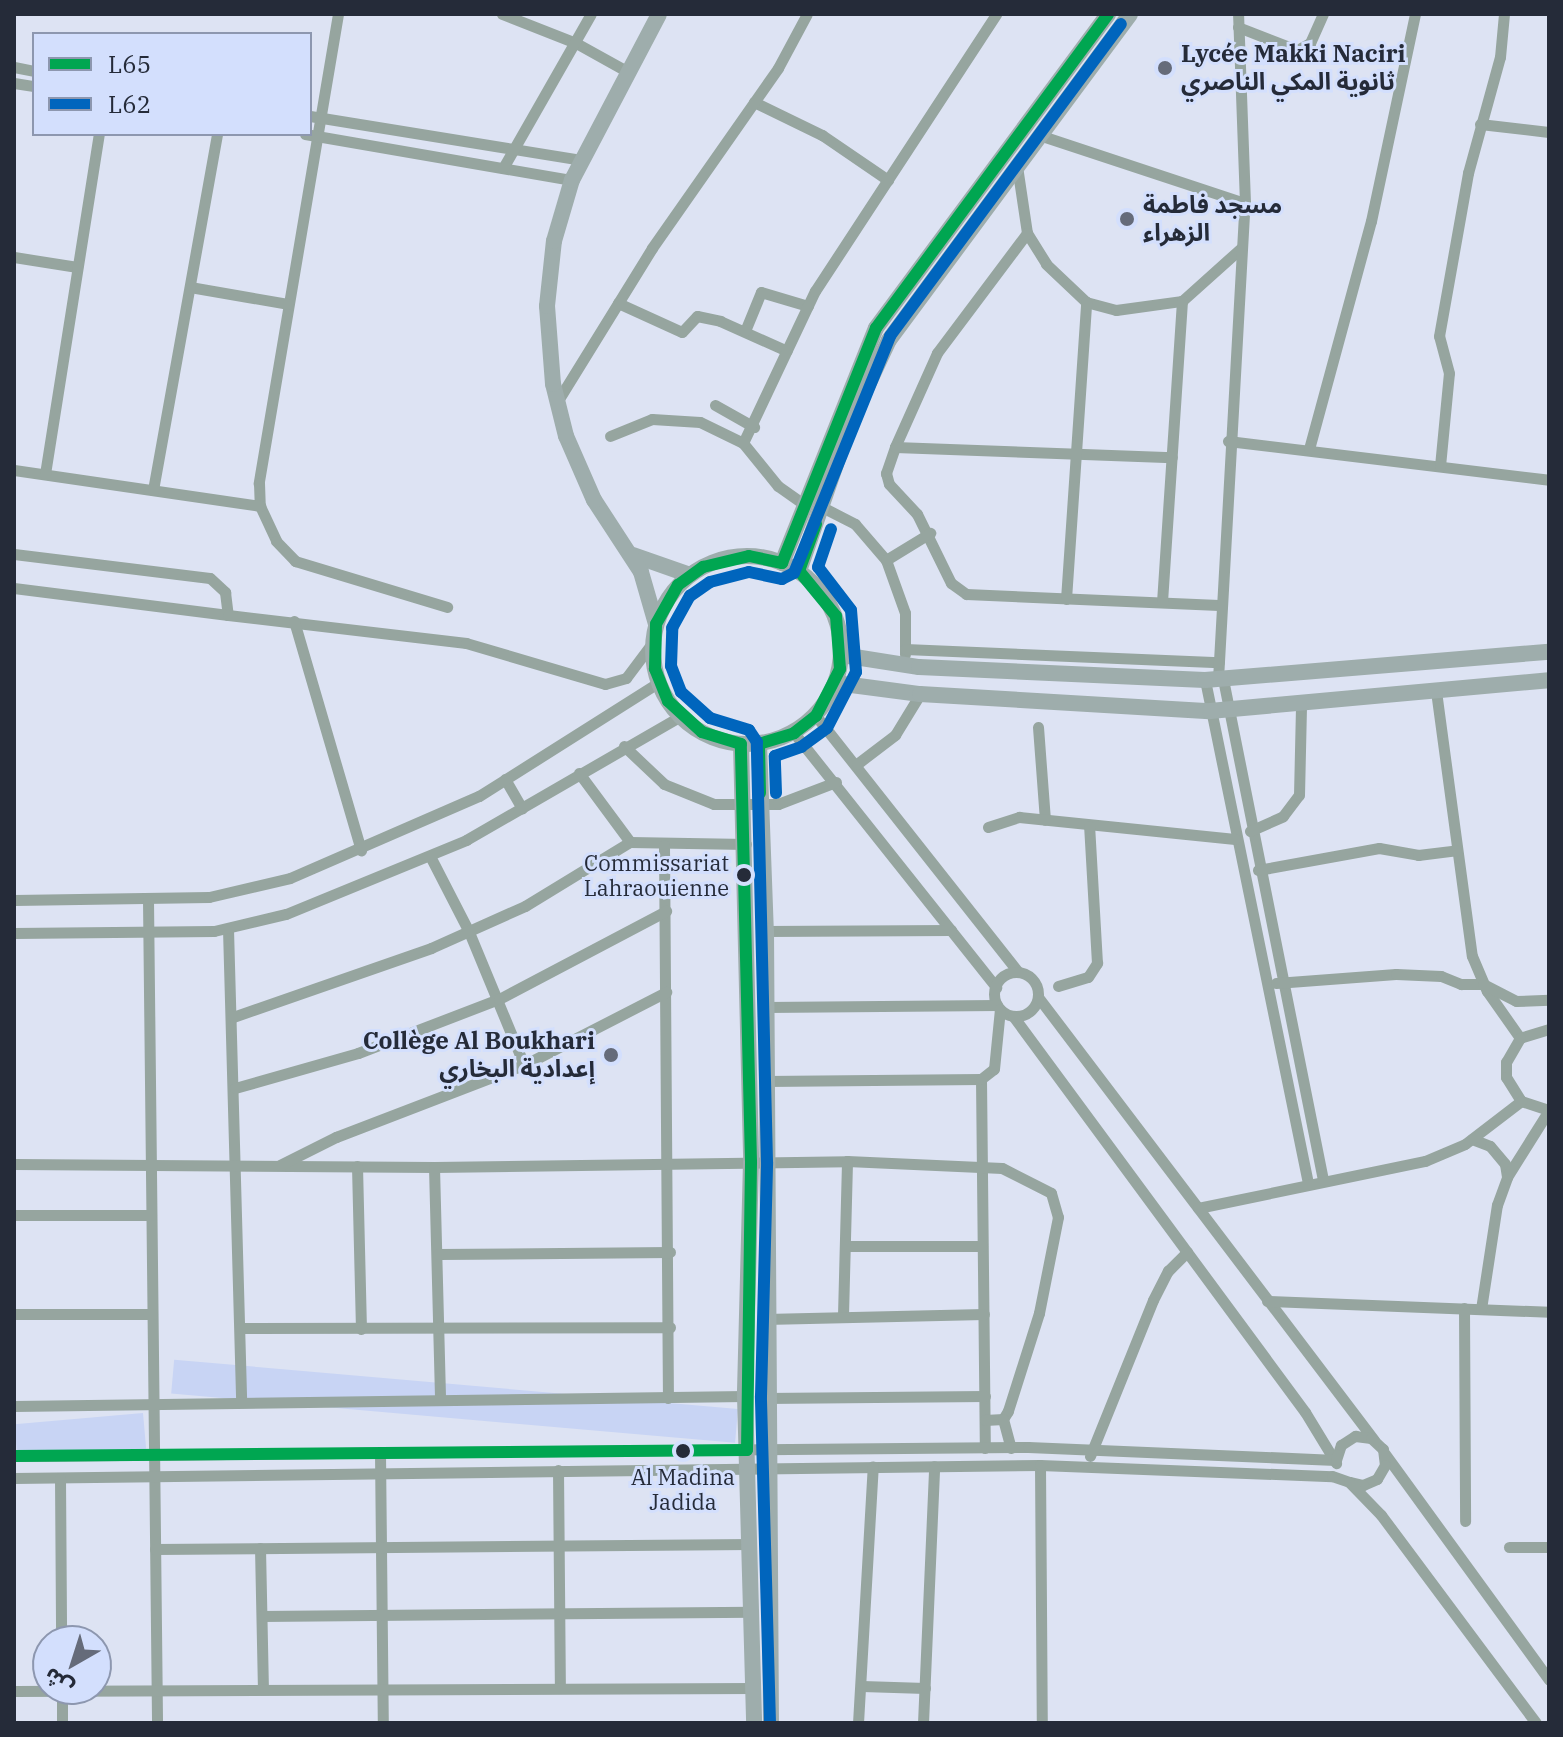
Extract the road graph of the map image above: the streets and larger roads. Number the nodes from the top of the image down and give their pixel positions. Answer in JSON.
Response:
{"nodes":[{"id":1,"x":338,"y":14,"type":"edge"},
{"id":2,"x":502,"y":14,"type":"edge"},
{"id":3,"x":591,"y":14,"type":"edge"},
{"id":4,"x":659,"y":14,"type":"edge"},
{"id":5,"x":807,"y":14,"type":"edge"},
{"id":6,"x":996,"y":14,"type":"edge"},
{"id":7,"x":1108,"y":14,"type":"edge"},
{"id":8,"x":1130,"y":14,"type":"edge"},
{"id":9,"x":1238,"y":14,"type":"edge"},
{"id":10,"x":1323,"y":14,"type":"edge"},
{"id":11,"x":1415,"y":14,"type":"edge"},
{"id":12,"x":1504,"y":14,"type":"edge"},
{"id":13,"x":1238,"y":27,"type":"junction"},
{"id":14,"x":576,"y":43,"type":"junction"},
{"id":15,"x":628,"y":72,"type":"junction"},
{"id":16,"x":754,"y":102,"type":"junction"},
{"id":17,"x":315,"y":116,"type":"edge"},
{"id":18,"x":1480,"y":124,"type":"junction"},
{"id":19,"x":1549,"y":132,"type":"edge"},
{"id":20,"x":312,"y":135,"type":"edge"},
{"id":21,"x":1039,"y":135,"type":"junction"},
{"id":22,"x":99,"y":136,"type":"edge"},
{"id":23,"x":217,"y":136,"type":"edge"},
{"id":24,"x":310,"y":136,"type":"edge"},
{"id":25,"x":514,"y":149,"type":"junction"},
{"id":26,"x":582,"y":160,"type":"junction"},
{"id":27,"x":1017,"y":166,"type":"junction"},
{"id":28,"x":503,"y":168,"type":"junction"},
{"id":29,"x":572,"y":180,"type":"junction"},
{"id":30,"x":888,"y":180,"type":"junction"},
{"id":31,"x":1245,"y":203,"type":"junction"},
{"id":32,"x":1027,"y":233,"type":"junction"},
{"id":33,"x":1241,"y":248,"type":"junction"},
{"id":34,"x":14,"y":257,"type":"edge"},
{"id":35,"x":77,"y":267,"type":"junction"},
{"id":36,"x":190,"y":287,"type":"junction"},
{"id":37,"x":1182,"y":301,"type":"junction"},
{"id":38,"x":1086,"y":302,"type":"junction"},
{"id":39,"x":618,"y":303,"type":"junction"},
{"id":40,"x":288,"y":304,"type":"junction"},
{"id":41,"x":808,"y":306,"type":"junction"},
{"id":42,"x":745,"y":331,"type":"junction"},
{"id":43,"x":787,"y":351,"type":"junction"},
{"id":44,"x":557,"y":402,"type":"junction"},
{"id":45,"x":715,"y":405,"type":"dead end"},
{"id":46,"x":754,"y":427,"type":"junction"},
{"id":47,"x":610,"y":436,"type":"dead end"},
{"id":48,"x":1228,"y":441,"type":"junction"},
{"id":49,"x":743,"y":443,"type":"junction"},
{"id":50,"x":895,"y":447,"type":"junction"},
{"id":51,"x":1309,"y":449,"type":"junction"},
{"id":52,"x":1075,"y":453,"type":"junction"},
{"id":53,"x":1172,"y":457,"type":"junction"},
{"id":54,"x":1440,"y":466,"type":"junction"},
{"id":55,"x":14,"y":470,"type":"edge"},
{"id":56,"x":45,"y":474,"type":"junction"},
{"id":57,"x":1549,"y":480,"type":"edge"},
{"id":58,"x":153,"y":490,"type":"junction"},
{"id":59,"x":802,"y":503,"type":"junction"},
{"id":60,"x":260,"y":506,"type":"junction"},
{"id":61,"x":822,"y":507,"type":"junction"},
{"id":62,"x":930,"y":533,"type":"junction"},
{"id":63,"x":14,"y":554,"type":"edge"},
{"id":64,"x":633,"y":555,"type":"junction"},
{"id":65,"x":886,"y":560,"type":"junction"},
{"id":66,"x":782,"y":563,"type":"junction"},
{"id":67,"x":799,"y":571,"type":"junction"},
{"id":68,"x":690,"y":575,"type":"junction"},
{"id":69,"x":14,"y":588,"type":"edge"},
{"id":70,"x":1066,"y":599,"type":"junction"},
{"id":71,"x":1162,"y":602,"type":"junction"},
{"id":72,"x":1219,"y":605,"type":"junction"},
{"id":73,"x":447,"y":607,"type":"dead end"},
{"id":74,"x":228,"y":615,"type":"junction"},
{"id":75,"x":294,"y":621,"type":"junction"},
{"id":76,"x":656,"y":624,"type":"junction"},
{"id":77,"x":653,"y":642,"type":"junction"},
{"id":78,"x":1549,"y":652,"type":"edge"},
{"id":79,"x":842,"y":655,"type":"junction"},
{"id":80,"x":905,"y":657,"type":"junction"},
{"id":81,"x":1216,"y":675,"type":"junction"},
{"id":82,"x":1549,"y":680,"type":"edge"},
{"id":83,"x":659,"y":682,"type":"junction"},
{"id":84,"x":836,"y":683,"type":"junction"},
{"id":85,"x":1436,"y":691,"type":"junction"},
{"id":86,"x":920,"y":694,"type":"junction"},
{"id":87,"x":1301,"y":704,"type":"junction"},
{"id":88,"x":1210,"y":711,"type":"junction"},
{"id":89,"x":1228,"y":711,"type":"junction"},
{"id":90,"x":681,"y":716,"type":"junction"},
{"id":91,"x":816,"y":716,"type":"junction"},
{"id":92,"x":1038,"y":727,"type":"dead end"},
{"id":93,"x":794,"y":733,"type":"junction"},
{"id":94,"x":741,"y":744,"type":"junction"},
{"id":95,"x":759,"y":744,"type":"junction"},
{"id":96,"x":624,"y":746,"type":"junction"},
{"id":97,"x":857,"y":764,"type":"junction"},
{"id":98,"x":579,"y":773,"type":"junction"},
{"id":99,"x":505,"y":779,"type":"junction"},
{"id":100,"x":836,"y":782,"type":"junction"},
{"id":101,"x":760,"y":806,"type":"junction"},
{"id":102,"x":741,"y":807,"type":"junction"},
{"id":103,"x":522,"y":808,"type":"junction"},
{"id":104,"x":1045,"y":820,"type":"junction"},
{"id":105,"x":1089,"y":826,"type":"junction"},
{"id":106,"x":988,"y":827,"type":"dead end"},
{"id":107,"x":1250,"y":831,"type":"junction"},
{"id":108,"x":1235,"y":839,"type":"junction"},
{"id":109,"x":630,"y":842,"type":"junction"},
{"id":110,"x":746,"y":844,"type":"junction"},
{"id":111,"x":664,"y":845,"type":"junction"},
{"id":112,"x":361,"y":850,"type":"junction"},
{"id":113,"x":1456,"y":850,"type":"junction"},
{"id":114,"x":431,"y":858,"type":"junction"},
{"id":115,"x":1258,"y":870,"type":"junction"},
{"id":116,"x":14,"y":900,"type":"edge"},
{"id":117,"x":148,"y":900,"type":"junction"},
{"id":118,"x":666,"y":911,"type":"junction"},
{"id":119,"x":228,"y":929,"type":"junction"},
{"id":120,"x":951,"y":930,"type":"junction"},
{"id":121,"x":766,"y":931,"type":"junction"},
{"id":122,"x":469,"y":932,"type":"junction"},
{"id":123,"x":14,"y":933,"type":"edge"},
{"id":124,"x":148,"y":934,"type":"junction"},
{"id":125,"x":1018,"y":972,"type":"junction"},
{"id":126,"x":1282,"y":982,"type":"junction"},
{"id":127,"x":1267,"y":984,"type":"junction"},
{"id":128,"x":1483,"y":984,"type":"junction"},
{"id":129,"x":1058,"y":986,"type":"dead end"},
{"id":130,"x":996,"y":987,"type":"junction"},
{"id":131,"x":666,"y":992,"type":"junction"},
{"id":132,"x":1038,"y":997,"type":"junction"},
{"id":133,"x":499,"y":999,"type":"junction"},
{"id":134,"x":1549,"y":1000,"type":"edge"},
{"id":135,"x":766,"y":1007,"type":"junction"},
{"id":136,"x":999,"y":1007,"type":"junction"},
{"id":137,"x":1013,"y":1016,"type":"junction"},
{"id":138,"x":233,"y":1017,"type":"junction"},
{"id":139,"x":1549,"y":1019,"type":"edge"},
{"id":140,"x":1544,"y":1029,"type":"edge"},
{"id":141,"x":1520,"y":1038,"type":"junction"},
{"id":142,"x":524,"y":1065,"type":"junction"},
{"id":143,"x":981,"y":1079,"type":"junction"},
{"id":144,"x":766,"y":1081,"type":"junction"},
{"id":145,"x":235,"y":1088,"type":"junction"},
{"id":146,"x":1521,"y":1101,"type":"junction"},
{"id":147,"x":1549,"y":1110,"type":"edge"},
{"id":148,"x":1472,"y":1139,"type":"junction"},
{"id":149,"x":847,"y":1161,"type":"junction"},
{"id":150,"x":669,"y":1162,"type":"junction"},
{"id":151,"x":758,"y":1162,"type":"junction"},
{"id":152,"x":14,"y":1164,"type":"edge"},
{"id":153,"x":981,"y":1164,"type":"junction"},
{"id":154,"x":151,"y":1165,"type":"junction"},
{"id":155,"x":238,"y":1165,"type":"junction"},
{"id":156,"x":279,"y":1165,"type":"junction"},
{"id":157,"x":357,"y":1166,"type":"junction"},
{"id":158,"x":434,"y":1167,"type":"junction"},
{"id":159,"x":1507,"y":1177,"type":"junction"},
{"id":160,"x":1323,"y":1180,"type":"junction"},
{"id":161,"x":1308,"y":1183,"type":"junction"},
{"id":162,"x":1198,"y":1208,"type":"junction"},
{"id":163,"x":14,"y":1215,"type":"edge"},
{"id":164,"x":151,"y":1215,"type":"junction"},
{"id":165,"x":846,"y":1246,"type":"junction"},
{"id":166,"x":982,"y":1246,"type":"junction"},
{"id":167,"x":670,"y":1252,"type":"junction"},
{"id":168,"x":1187,"y":1252,"type":"junction"},
{"id":169,"x":438,"y":1254,"type":"junction"},
{"id":170,"x":1267,"y":1301,"type":"junction"},
{"id":171,"x":1464,"y":1308,"type":"junction"},
{"id":172,"x":1481,"y":1309,"type":"junction"},
{"id":173,"x":1549,"y":1312,"type":"edge"},
{"id":174,"x":14,"y":1314,"type":"edge"},
{"id":175,"x":152,"y":1314,"type":"junction"},
{"id":176,"x":984,"y":1314,"type":"junction"},
{"id":177,"x":843,"y":1315,"type":"junction"},
{"id":178,"x":765,"y":1319,"type":"junction"},
{"id":179,"x":670,"y":1327,"type":"junction"},
{"id":180,"x":240,"y":1328,"type":"junction"},
{"id":181,"x":439,"y":1328,"type":"junction"},
{"id":182,"x":361,"y":1329,"type":"junction"},
{"id":183,"x":745,"y":1396,"type":"junction"},
{"id":184,"x":985,"y":1396,"type":"junction"},
{"id":185,"x":668,"y":1398,"type":"junction"},
{"id":186,"x":765,"y":1398,"type":"junction"},
{"id":187,"x":440,"y":1400,"type":"junction"},
{"id":188,"x":241,"y":1402,"type":"junction"},
{"id":189,"x":153,"y":1403,"type":"junction"},
{"id":190,"x":14,"y":1406,"type":"edge"},
{"id":191,"x":1003,"y":1419,"type":"junction"},
{"id":192,"x":985,"y":1420,"type":"junction"},
{"id":193,"x":1374,"y":1440,"type":"junction"},
{"id":194,"x":985,"y":1448,"type":"junction"},
{"id":195,"x":1011,"y":1448,"type":"junction"},
{"id":196,"x":747,"y":1450,"type":"junction"},
{"id":197,"x":766,"y":1450,"type":"junction"},
{"id":198,"x":1092,"y":1450,"type":"junction"},
{"id":199,"x":380,"y":1453,"type":"junction"},
{"id":200,"x":1384,"y":1453,"type":"junction"},
{"id":201,"x":154,"y":1455,"type":"junction"},
{"id":202,"x":14,"y":1456,"type":"edge"},
{"id":203,"x":1336,"y":1460,"type":"junction"},
{"id":204,"x":1040,"y":1465,"type":"junction"},
{"id":205,"x":873,"y":1466,"type":"junction"},
{"id":206,"x":934,"y":1466,"type":"junction"},
{"id":207,"x":1086,"y":1466,"type":"junction"},
{"id":208,"x":748,"y":1468,"type":"junction"},
{"id":209,"x":766,"y":1468,"type":"junction"},
{"id":210,"x":558,"y":1470,"type":"junction"},
{"id":211,"x":380,"y":1471,"type":"junction"},
{"id":212,"x":154,"y":1473,"type":"junction"},
{"id":213,"x":14,"y":1478,"type":"edge"},
{"id":214,"x":60,"y":1478,"type":"junction"},
{"id":215,"x":1349,"y":1482,"type":"junction"},
{"id":216,"x":1465,"y":1521,"type":"dead end"},
{"id":217,"x":751,"y":1544,"type":"junction"},
{"id":218,"x":380,"y":1547,"type":"junction"},
{"id":219,"x":1509,"y":1547,"type":"dead end"},
{"id":220,"x":1549,"y":1547,"type":"edge"},
{"id":221,"x":260,"y":1548,"type":"junction"},
{"id":222,"x":559,"y":1548,"type":"junction"},
{"id":223,"x":155,"y":1549,"type":"junction"},
{"id":224,"x":753,"y":1612,"type":"junction"},
{"id":225,"x":559,"y":1613,"type":"junction"},
{"id":226,"x":262,"y":1616,"type":"junction"},
{"id":227,"x":381,"y":1616,"type":"junction"},
{"id":228,"x":61,"y":1625,"type":"edge"},
{"id":229,"x":1549,"y":1680,"type":"edge"},
{"id":230,"x":862,"y":1686,"type":"junction"},
{"id":231,"x":560,"y":1687,"type":"junction"},
{"id":232,"x":383,"y":1688,"type":"junction"},
{"id":233,"x":754,"y":1688,"type":"junction"},
{"id":234,"x":925,"y":1688,"type":"junction"},
{"id":235,"x":263,"y":1689,"type":"junction"},
{"id":236,"x":112,"y":1691,"type":"edge"},
{"id":237,"x":156,"y":1692,"type":"junction"},
{"id":238,"x":157,"y":1723,"type":"edge"},
{"id":239,"x":383,"y":1723,"type":"edge"},
{"id":240,"x":754,"y":1723,"type":"edge"},
{"id":241,"x":771,"y":1723,"type":"edge"},
{"id":242,"x":858,"y":1723,"type":"edge"},
{"id":243,"x":923,"y":1723,"type":"edge"},
{"id":244,"x":1042,"y":1723,"type":"edge"},
{"id":245,"x":1536,"y":1723,"type":"edge"}],
"edges":[{"from":1,"to":17,"type":"street"},
{"from":2,"to":14,"type":"street"},
{"from":3,"to":14,"type":"street"},
{"from":4,"to":15,"type":"street"},
{"from":5,"to":16,"type":"street"},
{"from":6,"to":30,"type":"street"},
{"from":7,"to":59,"type":"street"},
{"from":8,"to":21,"type":"street"},
{"from":9,"to":13,"type":"street"},
{"from":10,"to":13,"type":"street"},
{"from":11,"to":51,"type":"street"},
{"from":12,"to":18,"type":"street"},
{"from":13,"to":31,"type":"street"},
{"from":14,"to":15,"type":"street"},
{"from":14,"to":25,"type":"street"},
{"from":15,"to":26,"type":"street"},
{"from":16,"to":30,"type":"street"},
{"from":16,"to":39,"type":"street"},
{"from":17,"to":25,"type":"street"},
{"from":18,"to":19,"type":"street"},
{"from":18,"to":54,"type":"street"},
{"from":20,"to":28,"type":"street"},
{"from":21,"to":27,"type":"street"},
{"from":21,"to":31,"type":"street"},
{"from":22,"to":35,"type":"street"},
{"from":23,"to":36,"type":"street"},
{"from":24,"to":40,"type":"street"},
{"from":25,"to":26,"type":"street"},
{"from":25,"to":28,"type":"street"},
{"from":26,"to":29,"type":"street"},
{"from":27,"to":32,"type":"street"},
{"from":27,"to":61,"type":"street"},
{"from":28,"to":29,"type":"street"},
{"from":29,"to":44,"type":"street"},
{"from":30,"to":41,"type":"street"},
{"from":31,"to":33,"type":"street"},
{"from":32,"to":38,"type":"street"},
{"from":32,"to":50,"type":"street"},
{"from":33,"to":37,"type":"street"},
{"from":33,"to":48,"type":"street"},
{"from":34,"to":35,"type":"street"},
{"from":35,"to":56,"type":"street"},
{"from":36,"to":40,"type":"street"},
{"from":36,"to":58,"type":"street"},
{"from":37,"to":38,"type":"street"},
{"from":37,"to":53,"type":"street"},
{"from":38,"to":52,"type":"street"},
{"from":39,"to":42,"type":"street"},
{"from":39,"to":44,"type":"street"},
{"from":40,"to":60,"type":"street"},
{"from":41,"to":42,"type":"street"},
{"from":41,"to":43,"type":"street"},
{"from":42,"to":43,"type":"street"},
{"from":43,"to":46,"type":"street"},
{"from":44,"to":64,"type":"street"},
{"from":45,"to":46,"type":"street"},
{"from":46,"to":49,"type":"street"},
{"from":47,"to":49,"type":"street"},
{"from":48,"to":51,"type":"street"},
{"from":48,"to":72,"type":"street"},
{"from":49,"to":59,"type":"street"},
{"from":50,"to":52,"type":"street"},
{"from":50,"to":62,"type":"street"},
{"from":51,"to":54,"type":"street"},
{"from":52,"to":53,"type":"street"},
{"from":52,"to":70,"type":"street"},
{"from":53,"to":71,"type":"street"},
{"from":54,"to":57,"type":"street"},
{"from":55,"to":56,"type":"street"},
{"from":56,"to":58,"type":"street"},
{"from":58,"to":60,"type":"street"},
{"from":59,"to":66,"type":"street"},
{"from":60,"to":73,"type":"street"},
{"from":61,"to":65,"type":"street"},
{"from":61,"to":67,"type":"street"},
{"from":62,"to":65,"type":"street"},
{"from":62,"to":70,"type":"street"},
{"from":63,"to":74,"type":"street"},
{"from":64,"to":68,"type":"street"},
{"from":64,"to":76,"type":"street"},
{"from":65,"to":80,"type":"street"},
{"from":66,"to":67,"type":"street"},
{"from":66,"to":68,"type":"street"},
{"from":67,"to":79,"type":"street"},
{"from":68,"to":76,"type":"street"},
{"from":69,"to":74,"type":"street"},
{"from":70,"to":71,"type":"street"},
{"from":71,"to":72,"type":"street"},
{"from":72,"to":81,"type":"street"},
{"from":74,"to":75,"type":"street"},
{"from":75,"to":77,"type":"street"},
{"from":75,"to":112,"type":"street"},
{"from":76,"to":77,"type":"street"},
{"from":77,"to":83,"type":"street"},
{"from":78,"to":81,"type":"street"},
{"from":79,"to":80,"type":"street"},
{"from":79,"to":84,"type":"street"},
{"from":80,"to":81,"type":"street"},
{"from":81,"to":88,"type":"street"},
{"from":81,"to":89,"type":"street"},
{"from":82,"to":85,"type":"street"},
{"from":83,"to":90,"type":"street"},
{"from":83,"to":99,"type":"street"},
{"from":84,"to":86,"type":"street"},
{"from":84,"to":91,"type":"street"},
{"from":85,"to":87,"type":"street"},
{"from":85,"to":113,"type":"street"},
{"from":86,"to":88,"type":"street"},
{"from":86,"to":97,"type":"street"},
{"from":87,"to":89,"type":"street"},
{"from":87,"to":107,"type":"street"},
{"from":88,"to":89,"type":"street"},
{"from":88,"to":108,"type":"street"},
{"from":89,"to":107,"type":"street"},
{"from":90,"to":94,"type":"street"},
{"from":90,"to":96,"type":"street"},
{"from":91,"to":93,"type":"street"},
{"from":91,"to":97,"type":"street"},
{"from":92,"to":104,"type":"street"},
{"from":93,"to":95,"type":"street"},
{"from":93,"to":100,"type":"street"},
{"from":94,"to":95,"type":"street"},
{"from":94,"to":102,"type":"street"},
{"from":95,"to":101,"type":"street"},
{"from":96,"to":98,"type":"street"},
{"from":96,"to":102,"type":"street"},
{"from":97,"to":125,"type":"street"},
{"from":98,"to":103,"type":"street"},
{"from":98,"to":109,"type":"street"},
{"from":99,"to":103,"type":"street"},
{"from":99,"to":112,"type":"street"},
{"from":100,"to":101,"type":"street"},
{"from":100,"to":120,"type":"street"},
{"from":101,"to":102,"type":"street"},
{"from":101,"to":121,"type":"street"},
{"from":102,"to":110,"type":"street"},
{"from":103,"to":114,"type":"street"},
{"from":104,"to":105,"type":"street"},
{"from":104,"to":106,"type":"street"},
{"from":105,"to":108,"type":"street"},
{"from":105,"to":129,"type":"street"},
{"from":107,"to":115,"type":"street"},
{"from":108,"to":127,"type":"street"},
{"from":109,"to":111,"type":"street"},
{"from":109,"to":122,"type":"street"},
{"from":110,"to":111,"type":"street"},
{"from":110,"to":151,"type":"street"},
{"from":111,"to":118,"type":"street"},
{"from":112,"to":117,"type":"street"},
{"from":113,"to":115,"type":"street"},
{"from":113,"to":128,"type":"street"},
{"from":114,"to":119,"type":"street"},
{"from":114,"to":122,"type":"street"},
{"from":115,"to":126,"type":"street"},
{"from":116,"to":117,"type":"street"},
{"from":117,"to":124,"type":"street"},
{"from":118,"to":131,"type":"street"},
{"from":118,"to":133,"type":"street"},
{"from":119,"to":124,"type":"street"},
{"from":119,"to":138,"type":"street"},
{"from":120,"to":121,"type":"street"},
{"from":120,"to":130,"type":"street"},
{"from":121,"to":135,"type":"street"},
{"from":122,"to":133,"type":"street"},
{"from":122,"to":138,"type":"street"},
{"from":123,"to":124,"type":"street"},
{"from":124,"to":154,"type":"street"},
{"from":125,"to":130,"type":"street"},
{"from":125,"to":132,"type":"street"},
{"from":126,"to":127,"type":"street"},
{"from":126,"to":128,"type":"street"},
{"from":126,"to":160,"type":"street"},
{"from":127,"to":161,"type":"street"},
{"from":128,"to":134,"type":"street"},
{"from":128,"to":141,"type":"street"},
{"from":130,"to":136,"type":"street"},
{"from":131,"to":142,"type":"street"},
{"from":131,"to":150,"type":"street"},
{"from":132,"to":137,"type":"street"},
{"from":132,"to":162,"type":"street"},
{"from":133,"to":142,"type":"street"},
{"from":133,"to":145,"type":"street"},
{"from":135,"to":136,"type":"street"},
{"from":135,"to":144,"type":"street"},
{"from":136,"to":137,"type":"street"},
{"from":136,"to":143,"type":"street"},
{"from":137,"to":168,"type":"street"},
{"from":138,"to":145,"type":"street"},
{"from":139,"to":140,"type":"street"},
{"from":140,"to":141,"type":"street"},
{"from":141,"to":146,"type":"street"},
{"from":142,"to":156,"type":"street"},
{"from":143,"to":144,"type":"street"},
{"from":143,"to":153,"type":"street"},
{"from":144,"to":151,"type":"street"},
{"from":145,"to":155,"type":"street"},
{"from":146,"to":147,"type":"street"},
{"from":146,"to":148,"type":"street"},
{"from":147,"to":159,"type":"street"},
{"from":148,"to":159,"type":"street"},
{"from":148,"to":160,"type":"street"},
{"from":149,"to":151,"type":"street"},
{"from":149,"to":153,"type":"street"},
{"from":149,"to":165,"type":"street"},
{"from":150,"to":151,"type":"street"},
{"from":150,"to":158,"type":"street"},
{"from":150,"to":167,"type":"street"},
{"from":151,"to":178,"type":"street"},
{"from":151,"to":183,"type":"street"},
{"from":152,"to":154,"type":"street"},
{"from":153,"to":166,"type":"street"},
{"from":153,"to":191,"type":"street"},
{"from":154,"to":155,"type":"street"},
{"from":154,"to":164,"type":"street"},
{"from":155,"to":156,"type":"street"},
{"from":155,"to":180,"type":"street"},
{"from":156,"to":157,"type":"street"},
{"from":157,"to":158,"type":"street"},
{"from":157,"to":182,"type":"street"},
{"from":158,"to":169,"type":"street"},
{"from":159,"to":172,"type":"street"},
{"from":160,"to":161,"type":"street"},
{"from":161,"to":162,"type":"street"},
{"from":162,"to":170,"type":"street"},
{"from":163,"to":164,"type":"street"},
{"from":164,"to":175,"type":"street"},
{"from":165,"to":166,"type":"street"},
{"from":165,"to":177,"type":"street"},
{"from":166,"to":176,"type":"street"},
{"from":167,"to":169,"type":"street"},
{"from":167,"to":179,"type":"street"},
{"from":168,"to":198,"type":"street"},
{"from":168,"to":203,"type":"street"},
{"from":169,"to":181,"type":"street"},
{"from":170,"to":171,"type":"street"},
{"from":170,"to":193,"type":"street"},
{"from":171,"to":172,"type":"street"},
{"from":171,"to":216,"type":"street"},
{"from":172,"to":173,"type":"street"},
{"from":174,"to":175,"type":"street"},
{"from":175,"to":189,"type":"street"},
{"from":176,"to":177,"type":"street"},
{"from":176,"to":184,"type":"street"},
{"from":177,"to":178,"type":"street"},
{"from":178,"to":186,"type":"street"},
{"from":179,"to":181,"type":"street"},
{"from":179,"to":185,"type":"street"},
{"from":180,"to":182,"type":"street"},
{"from":180,"to":188,"type":"street"},
{"from":181,"to":182,"type":"street"},
{"from":181,"to":187,"type":"street"},
{"from":183,"to":185,"type":"street"},
{"from":183,"to":196,"type":"street"},
{"from":184,"to":186,"type":"street"},
{"from":184,"to":192,"type":"street"},
{"from":185,"to":187,"type":"street"},
{"from":186,"to":197,"type":"street"},
{"from":187,"to":188,"type":"street"},
{"from":188,"to":189,"type":"street"},
{"from":189,"to":190,"type":"street"},
{"from":189,"to":201,"type":"street"},
{"from":191,"to":192,"type":"street"},
{"from":191,"to":195,"type":"street"},
{"from":192,"to":194,"type":"street"},
{"from":193,"to":200,"type":"street"},
{"from":193,"to":203,"type":"street"},
{"from":194,"to":195,"type":"street"},
{"from":194,"to":197,"type":"street"},
{"from":195,"to":198,"type":"street"},
{"from":196,"to":197,"type":"street"},
{"from":196,"to":199,"type":"street"},
{"from":196,"to":208,"type":"street"},
{"from":197,"to":209,"type":"street"},
{"from":198,"to":203,"type":"street"},
{"from":198,"to":207,"type":"street"},
{"from":199,"to":201,"type":"street"},
{"from":199,"to":211,"type":"street"},
{"from":200,"to":215,"type":"street"},
{"from":200,"to":229,"type":"street"},
{"from":201,"to":202,"type":"street"},
{"from":201,"to":212,"type":"street"},
{"from":203,"to":215,"type":"street"},
{"from":204,"to":206,"type":"street"},
{"from":204,"to":207,"type":"street"},
{"from":204,"to":244,"type":"street"},
{"from":205,"to":206,"type":"street"},
{"from":205,"to":209,"type":"street"},
{"from":205,"to":230,"type":"street"},
{"from":206,"to":234,"type":"street"},
{"from":207,"to":215,"type":"street"},
{"from":208,"to":209,"type":"street"},
{"from":208,"to":210,"type":"street"},
{"from":208,"to":217,"type":"street"},
{"from":209,"to":241,"type":"street"},
{"from":210,"to":211,"type":"street"},
{"from":210,"to":222,"type":"street"},
{"from":211,"to":212,"type":"street"},
{"from":211,"to":218,"type":"street"},
{"from":212,"to":214,"type":"street"},
{"from":212,"to":223,"type":"street"},
{"from":213,"to":214,"type":"street"},
{"from":214,"to":228,"type":"street"},
{"from":215,"to":245,"type":"street"},
{"from":217,"to":222,"type":"street"},
{"from":217,"to":224,"type":"street"},
{"from":218,"to":221,"type":"street"},
{"from":218,"to":222,"type":"street"},
{"from":218,"to":227,"type":"street"},
{"from":219,"to":220,"type":"street"},
{"from":221,"to":223,"type":"street"},
{"from":221,"to":226,"type":"street"},
{"from":222,"to":225,"type":"street"},
{"from":223,"to":237,"type":"street"},
{"from":224,"to":225,"type":"street"},
{"from":224,"to":233,"type":"street"},
{"from":225,"to":227,"type":"street"},
{"from":225,"to":231,"type":"street"},
{"from":226,"to":227,"type":"street"},
{"from":226,"to":235,"type":"street"},
{"from":227,"to":232,"type":"street"},
{"from":230,"to":234,"type":"street"},
{"from":230,"to":242,"type":"street"},
{"from":231,"to":232,"type":"street"},
{"from":231,"to":233,"type":"street"},
{"from":232,"to":235,"type":"street"},
{"from":232,"to":239,"type":"street"},
{"from":233,"to":240,"type":"street"},
{"from":234,"to":243,"type":"street"},
{"from":235,"to":237,"type":"street"},
{"from":236,"to":237,"type":"street"},
{"from":237,"to":238,"type":"street"}]}
